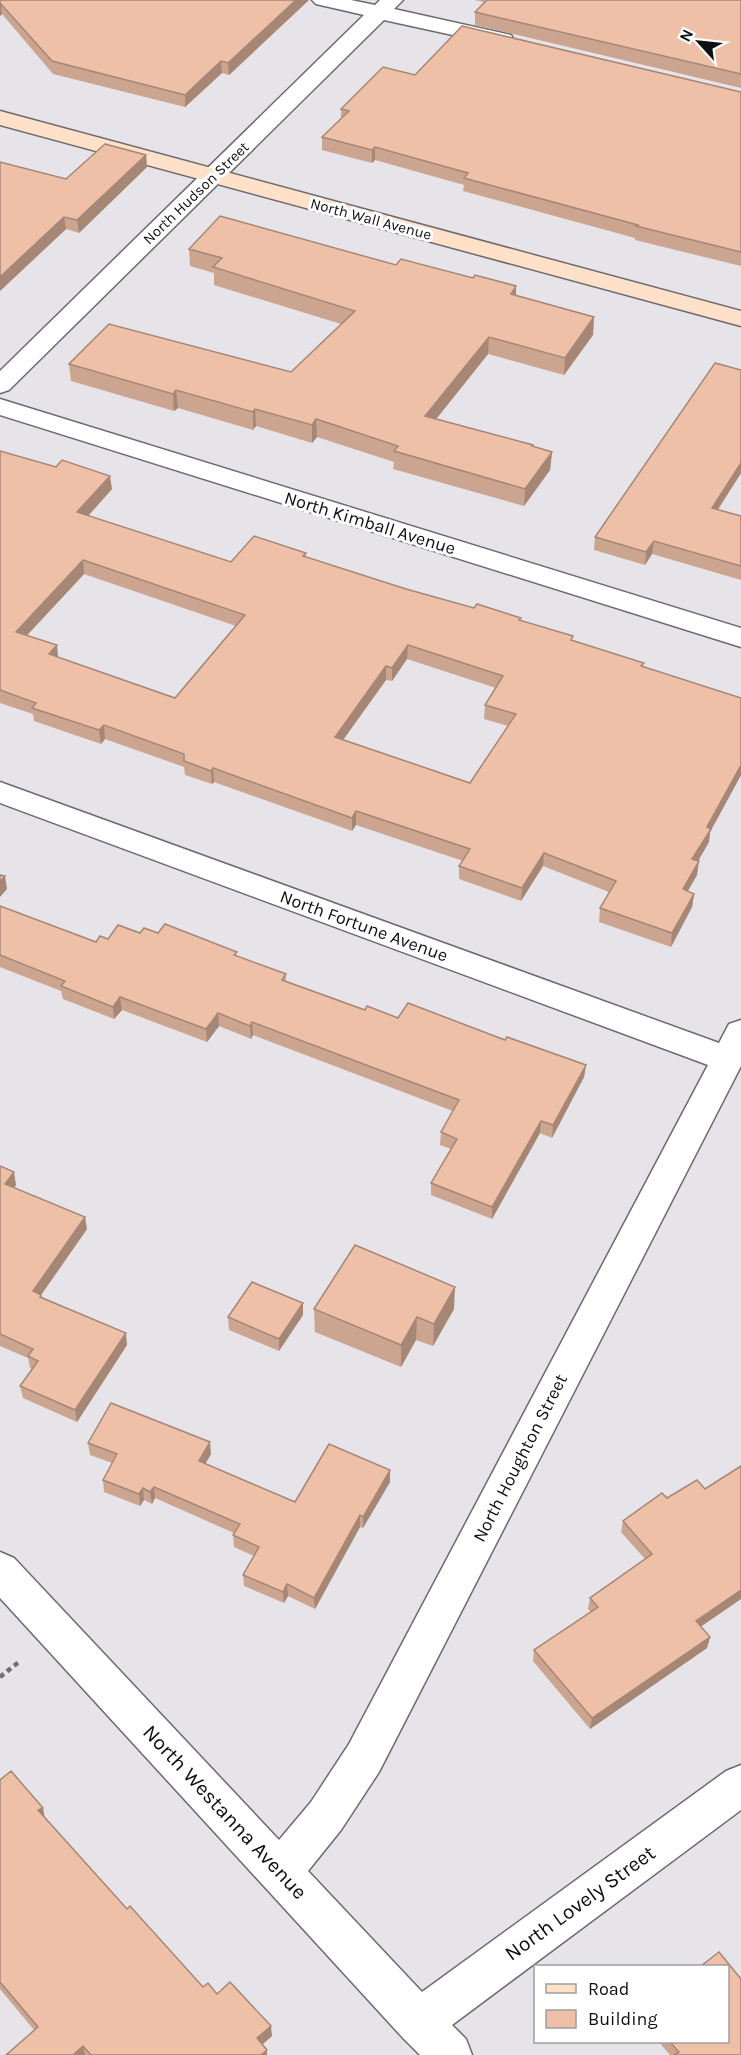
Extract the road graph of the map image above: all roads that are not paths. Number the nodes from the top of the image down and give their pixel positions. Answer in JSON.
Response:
{"nodes":[{"id":1,"x":322,"y":0,"type":"edge"},
{"id":2,"x":386,"y":7,"type":"edge"},
{"id":3,"x":524,"y":45,"type":"edge"},
{"id":4,"x":0,"y":118,"type":"edge"},
{"id":5,"x":214,"y":176,"type":"junction"},
{"id":6,"x":741,"y":320,"type":"edge"},
{"id":7,"x":0,"y":385,"type":"edge"},
{"id":8,"x":0,"y":407,"type":"edge"},
{"id":9,"x":741,"y":638,"type":"edge"},
{"id":10,"x":0,"y":792,"type":"edge"},
{"id":11,"x":734,"y":1046,"type":"edge"},
{"id":12,"x":0,"y":1570,"type":"edge"},
{"id":13,"x":741,"y":1785,"type":"edge"},
{"id":14,"x":280,"y":1871,"type":"junction"},
{"id":15,"x":419,"y":2022,"type":"junction"},
{"id":16,"x":450,"y":2055,"type":"edge"}],
"edges":[{"from":1,"to":2,"type":"street"},
{"from":2,"to":3,"type":"street"},
{"from":2,"to":5,"type":"street","name":"North Hudson Street"},
{"from":4,"to":5,"type":"street","name":"North Wall Avenue"},
{"from":5,"to":6,"type":"street","name":"North Wall Avenue"},
{"from":5,"to":7,"type":"street","name":"North Hudson Street"},
{"from":8,"to":9,"type":"street","name":"North Kimball Avenue"},
{"from":10,"to":11,"type":"street","name":"North Fortune Avenue"},
{"from":11,"to":14,"type":"street","name":"North Houghton Street"},
{"from":12,"to":14,"type":"street","name":"North Westanna Avenue"},
{"from":13,"to":15,"type":"street","name":"North Lovely Street"},
{"from":14,"to":15,"type":"street","name":"North Westanna Avenue"},
{"from":15,"to":16,"type":"street","name":"North Westanna Avenue"}]}
